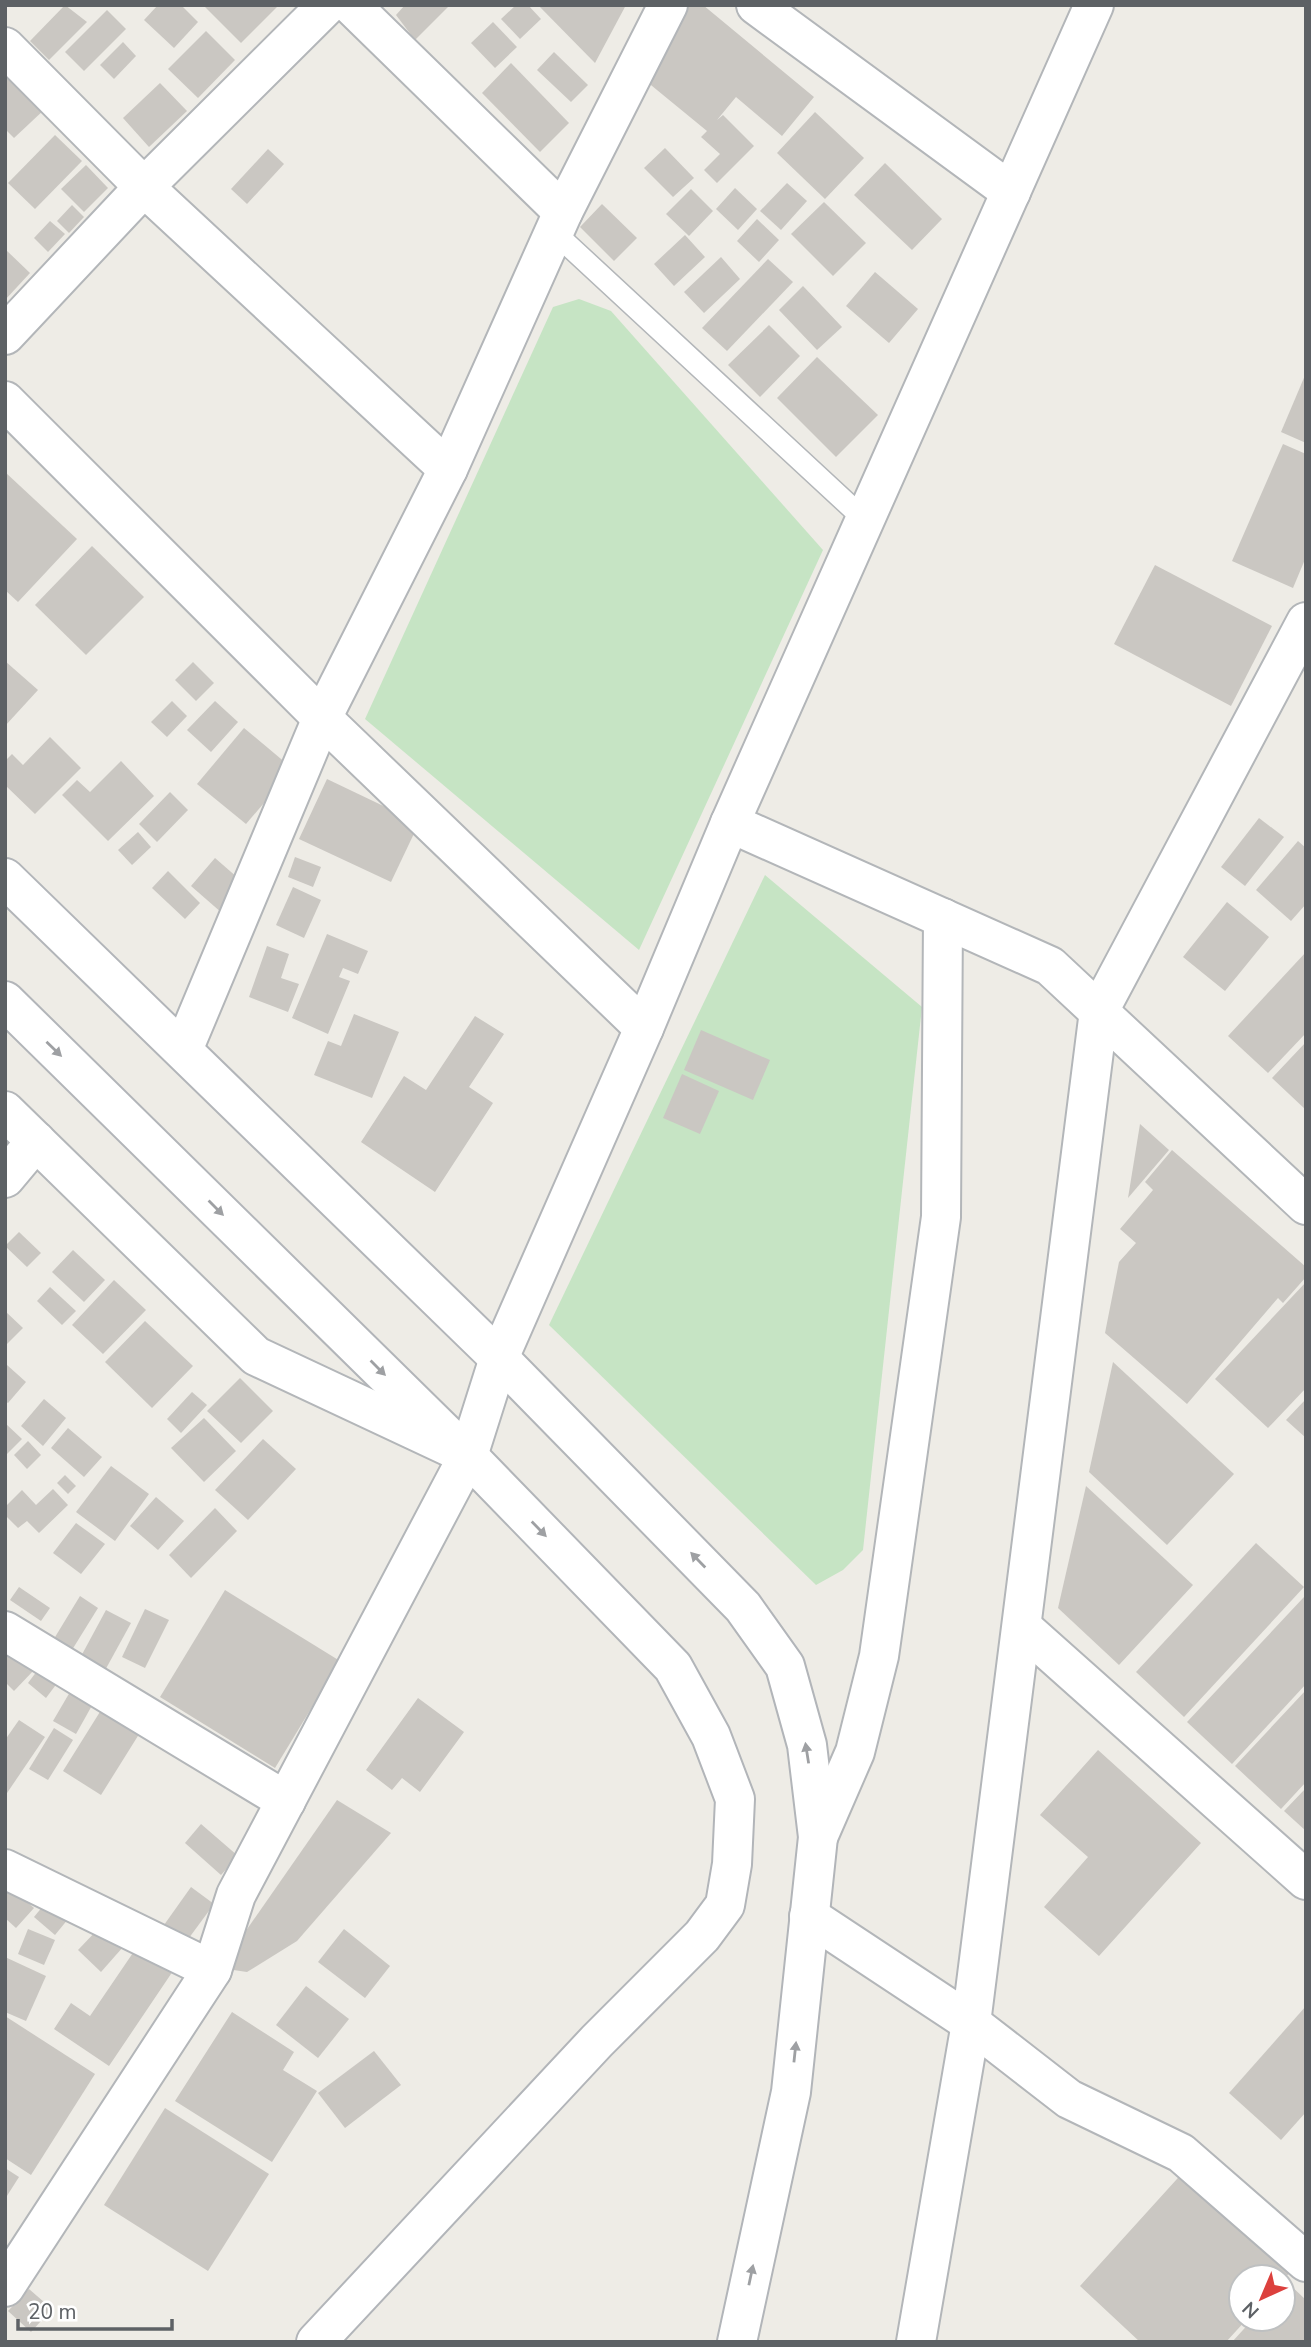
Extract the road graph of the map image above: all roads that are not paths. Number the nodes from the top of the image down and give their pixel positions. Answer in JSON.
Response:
{"nodes":[{"id":1,"x":327,"y":5,"type":"edge"},
{"id":2,"x":351,"y":5,"type":"edge"},
{"id":3,"x":668,"y":5,"type":"edge"},
{"id":4,"x":756,"y":5,"type":"edge"},
{"id":5,"x":1094,"y":5,"type":"edge"},
{"id":6,"x":5,"y":47,"type":"edge"},
{"id":7,"x":144,"y":187,"type":"junction"},
{"id":8,"x":1011,"y":192,"type":"junction"},
{"id":9,"x":559,"y":222,"type":"junction"},
{"id":10,"x":5,"y":335,"type":"edge"},
{"id":11,"x":5,"y":401,"type":"edge"},
{"id":12,"x":448,"y":469,"type":"junction"},
{"id":13,"x":864,"y":520,"type":"junction"},
{"id":14,"x":1306,"y":622,"type":"edge"},
{"id":15,"x":322,"y":718,"type":"junction"},
{"id":16,"x":730,"y":822,"type":"junction"},
{"id":17,"x":5,"y":878,"type":"edge"},
{"id":18,"x":943,"y":918,"type":"junction"},
{"id":19,"x":5,"y":1001,"type":"edge"},
{"id":20,"x":1098,"y":1011,"type":"junction"},
{"id":21,"x":645,"y":1028,"type":"junction"},
{"id":22,"x":183,"y":1050,"type":"junction"},
{"id":23,"x":5,"y":1111,"type":"edge"},
{"id":24,"x":36,"y":1141,"type":"junction"},
{"id":25,"x":5,"y":1178,"type":"edge"},
{"id":26,"x":1306,"y":1205,"type":"edge"},
{"id":27,"x":499,"y":1357,"type":"junction"},
{"id":28,"x":468,"y":1456,"type":"junction"},
{"id":29,"x":1022,"y":1627,"type":"junction"},
{"id":30,"x":5,"y":1631,"type":"edge"},
{"id":31,"x":286,"y":1801,"type":"junction"},
{"id":32,"x":818,"y":1837,"type":"junction"},
{"id":33,"x":5,"y":1869,"type":"edge"},
{"id":34,"x":1306,"y":1880,"type":"edge"},
{"id":35,"x":809,"y":1916,"type":"junction"},
{"id":36,"x":212,"y":1970,"type":"junction"},
{"id":37,"x":971,"y":2023,"type":"junction"},
{"id":38,"x":1306,"y":2262,"type":"edge"},
{"id":39,"x":5,"y":2287,"type":"edge"},
{"id":40,"x":316,"y":2342,"type":"edge"},
{"id":41,"x":737,"y":2342,"type":"edge"},
{"id":42,"x":916,"y":2342,"type":"edge"}],
"edges":[{"from":1,"to":7,"type":"street"},
{"from":2,"to":9,"type":"street"},
{"from":3,"to":9,"type":"street"},
{"from":4,"to":8,"type":"street"},
{"from":5,"to":8,"type":"street"},
{"from":6,"to":7,"type":"street"},
{"from":7,"to":10,"type":"street"},
{"from":7,"to":12,"type":"street"},
{"from":8,"to":13,"type":"street"},
{"from":9,"to":12,"type":"street"},
{"from":9,"to":13,"type":"lane"},
{"from":11,"to":15,"type":"street"},
{"from":12,"to":15,"type":"street"},
{"from":13,"to":16,"type":"street"},
{"from":14,"to":20,"type":"street"},
{"from":15,"to":21,"type":"street"},
{"from":15,"to":22,"type":"street"},
{"from":16,"to":18,"type":"street"},
{"from":16,"to":21,"type":"street"},
{"from":17,"to":22,"type":"street"},
{"from":18,"to":20,"type":"street"},
{"from":18,"to":32,"type":"street"},
{"from":19,"to":28,"type":"street","one_way":true},
{"from":20,"to":26,"type":"street"},
{"from":20,"to":29,"type":"street"},
{"from":21,"to":27,"type":"street"},
{"from":22,"to":27,"type":"street"},
{"from":23,"to":24,"type":"street"},
{"from":24,"to":25,"type":"street"},
{"from":24,"to":28,"type":"street"},
{"from":27,"to":28,"type":"street"},
{"from":32,"to":27,"type":"street","one_way":true},
{"from":28,"to":31,"type":"street"},
{"from":28,"to":40,"type":"street","one_way":true},
{"from":29,"to":34,"type":"street"},
{"from":29,"to":37,"type":"street"},
{"from":30,"to":31,"type":"street"},
{"from":31,"to":36,"type":"street"},
{"from":32,"to":35,"type":"street"},
{"from":33,"to":36,"type":"street"},
{"from":35,"to":37,"type":"street"},
{"from":41,"to":35,"type":"street","one_way":true},
{"from":36,"to":39,"type":"street"},
{"from":37,"to":38,"type":"street"},
{"from":37,"to":42,"type":"street"}]}
